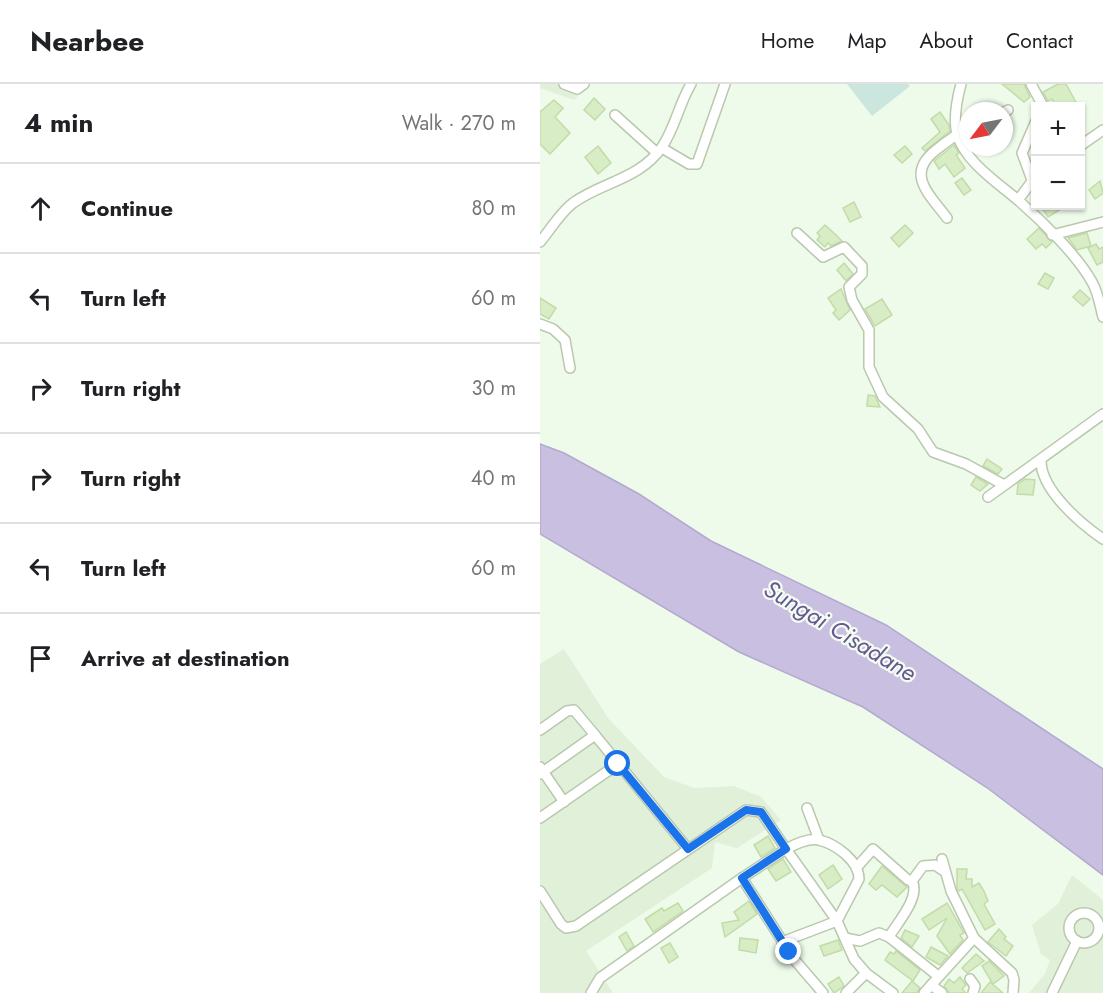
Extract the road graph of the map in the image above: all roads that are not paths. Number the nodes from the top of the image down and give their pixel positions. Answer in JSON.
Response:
{"nodes":[{"id":1,"x":564,"y":84,"type":"edge"},
{"id":2,"x":584,"y":84,"type":"edge"},
{"id":3,"x":691,"y":84,"type":"edge"},
{"id":4,"x":725,"y":84,"type":"edge"},
{"id":5,"x":961,"y":84,"type":"edge"},
{"id":6,"x":1031,"y":84,"type":"edge"},
{"id":7,"x":1041,"y":102,"type":"edge"},
{"id":8,"x":615,"y":115,"type":"dead end"},
{"id":9,"x":1103,"y":130,"type":"edge"},
{"id":10,"x":1031,"y":131,"type":"edge"},
{"id":11,"x":957,"y":134,"type":"junction"},
{"id":12,"x":1085,"y":143,"type":"edge"},
{"id":13,"x":659,"y":150,"type":"junction"},
{"id":14,"x":1031,"y":172,"type":"edge"},
{"id":15,"x":1031,"y":182,"type":"edge"},
{"id":16,"x":1018,"y":200,"type":"junction"},
{"id":17,"x":947,"y":218,"type":"dead end"},
{"id":18,"x":1103,"y":222,"type":"edge"},
{"id":19,"x":796,"y":233,"type":"dead end"},
{"id":20,"x":1052,"y":234,"type":"junction"},
{"id":21,"x":540,"y":242,"type":"edge"},
{"id":22,"x":1103,"y":317,"type":"edge"},
{"id":23,"x":540,"y":324,"type":"edge"},
{"id":24,"x":570,"y":368,"type":"dead end"},
{"id":25,"x":1103,"y":414,"type":"edge"},
{"id":26,"x":1041,"y":461,"type":"junction"},
{"id":27,"x":1004,"y":485,"type":"junction"},
{"id":28,"x":988,"y":497,"type":"dead end"},
{"id":29,"x":1103,"y":539,"type":"edge"},
{"id":30,"x":540,"y":730,"type":"edge"},
{"id":31,"x":595,"y":735,"type":"junction"},
{"id":32,"x":618,"y":764,"type":"junction"},
{"id":33,"x":541,"y":771,"type":"edge"},
{"id":34,"x":564,"y":802,"type":"junction"},
{"id":35,"x":807,"y":808,"type":"dead end"},
{"id":36,"x":540,"y":818,"type":"edge"},
{"id":37,"x":819,"y":840,"type":"junction"},
{"id":38,"x":688,"y":849,"type":"junction"},
{"id":39,"x":786,"y":849,"type":"junction"},
{"id":40,"x":942,"y":860,"type":"dead end"},
{"id":41,"x":857,"y":867,"type":"junction"},
{"id":42,"x":944,"y":871,"type":"junction"},
{"id":43,"x":742,"y":878,"type":"junction"},
{"id":44,"x":912,"y":881,"type":"junction"},
{"id":45,"x":540,"y":891,"type":"edge"},
{"id":46,"x":837,"y":921,"type":"junction"},
{"id":47,"x":889,"y":937,"type":"junction"},
{"id":48,"x":1100,"y":937,"type":"edge"},
{"id":49,"x":974,"y":938,"type":"junction"},
{"id":50,"x":844,"y":939,"type":"junction"},
{"id":51,"x":1077,"y":941,"type":"junction"},
{"id":52,"x":782,"y":942,"type":"junction"},
{"id":53,"x":866,"y":973,"type":"junction"},
{"id":54,"x":938,"y":976,"type":"junction"},
{"id":55,"x":970,"y":979,"type":"dead end"},
{"id":56,"x":931,"y":985,"type":"junction"},
{"id":57,"x":591,"y":993,"type":"edge"},
{"id":58,"x":823,"y":993,"type":"edge"},
{"id":59,"x":846,"y":993,"type":"edge"},
{"id":60,"x":893,"y":993,"type":"edge"},
{"id":61,"x":924,"y":993,"type":"edge"},
{"id":62,"x":942,"y":993,"type":"edge"},
{"id":63,"x":973,"y":993,"type":"edge"},
{"id":64,"x":1013,"y":993,"type":"edge"},
{"id":65,"x":1052,"y":993,"type":"edge"}],
"edges":[{"from":1,"to":2,"type":"street"},
{"from":3,"to":13,"type":"street"},
{"from":4,"to":13,"type":"street"},
{"from":5,"to":11,"type":"street"},
{"from":6,"to":7,"type":"street"},
{"from":8,"to":13,"type":"street"},
{"from":9,"to":12,"type":"street"},
{"from":10,"to":14,"type":"street"},
{"from":11,"to":16,"type":"street"},
{"from":11,"to":17,"type":"street"},
{"from":13,"to":21,"type":"street"},
{"from":15,"to":16,"type":"street"},
{"from":16,"to":20,"type":"street"},
{"from":18,"to":20,"type":"street"},
{"from":19,"to":27,"type":"street"},
{"from":20,"to":22,"type":"street"},
{"from":23,"to":24,"type":"street"},
{"from":25,"to":26,"type":"street"},
{"from":26,"to":27,"type":"street"},
{"from":26,"to":29,"type":"street"},
{"from":27,"to":28,"type":"street"},
{"from":30,"to":31,"type":"street"},
{"from":31,"to":32,"type":"street"},
{"from":31,"to":33,"type":"street"},
{"from":32,"to":34,"type":"street"},
{"from":32,"to":38,"type":"street"},
{"from":33,"to":34,"type":"street"},
{"from":34,"to":36,"type":"street"},
{"from":35,"to":37,"type":"street"},
{"from":37,"to":39,"type":"street"},
{"from":37,"to":41,"type":"street"},
{"from":38,"to":39,"type":"street"},
{"from":38,"to":45,"type":"street"},
{"from":39,"to":43,"type":"street"},
{"from":39,"to":46,"type":"street"},
{"from":40,"to":42,"type":"street"},
{"from":41,"to":44,"type":"street"},
{"from":41,"to":46,"type":"street"},
{"from":42,"to":44,"type":"street"},
{"from":42,"to":49,"type":"street"},
{"from":43,"to":52,"type":"street"},
{"from":43,"to":57,"type":"street"},
{"from":44,"to":47,"type":"street"},
{"from":46,"to":50,"type":"street"},
{"from":46,"to":52,"type":"street"},
{"from":47,"to":50,"type":"street"},
{"from":47,"to":54,"type":"street"},
{"from":48,"to":51,"type":"street"},
{"from":48,"to":51,"type":"street"},
{"from":49,"to":54,"type":"street"},
{"from":49,"to":64,"type":"street"},
{"from":50,"to":53,"type":"street"},
{"from":51,"to":65,"type":"street"},
{"from":52,"to":58,"type":"street"},
{"from":53,"to":59,"type":"street"},
{"from":53,"to":60,"type":"street"},
{"from":54,"to":56,"type":"street"},
{"from":55,"to":63,"type":"street"},
{"from":56,"to":61,"type":"street"},
{"from":56,"to":62,"type":"street"}]}
